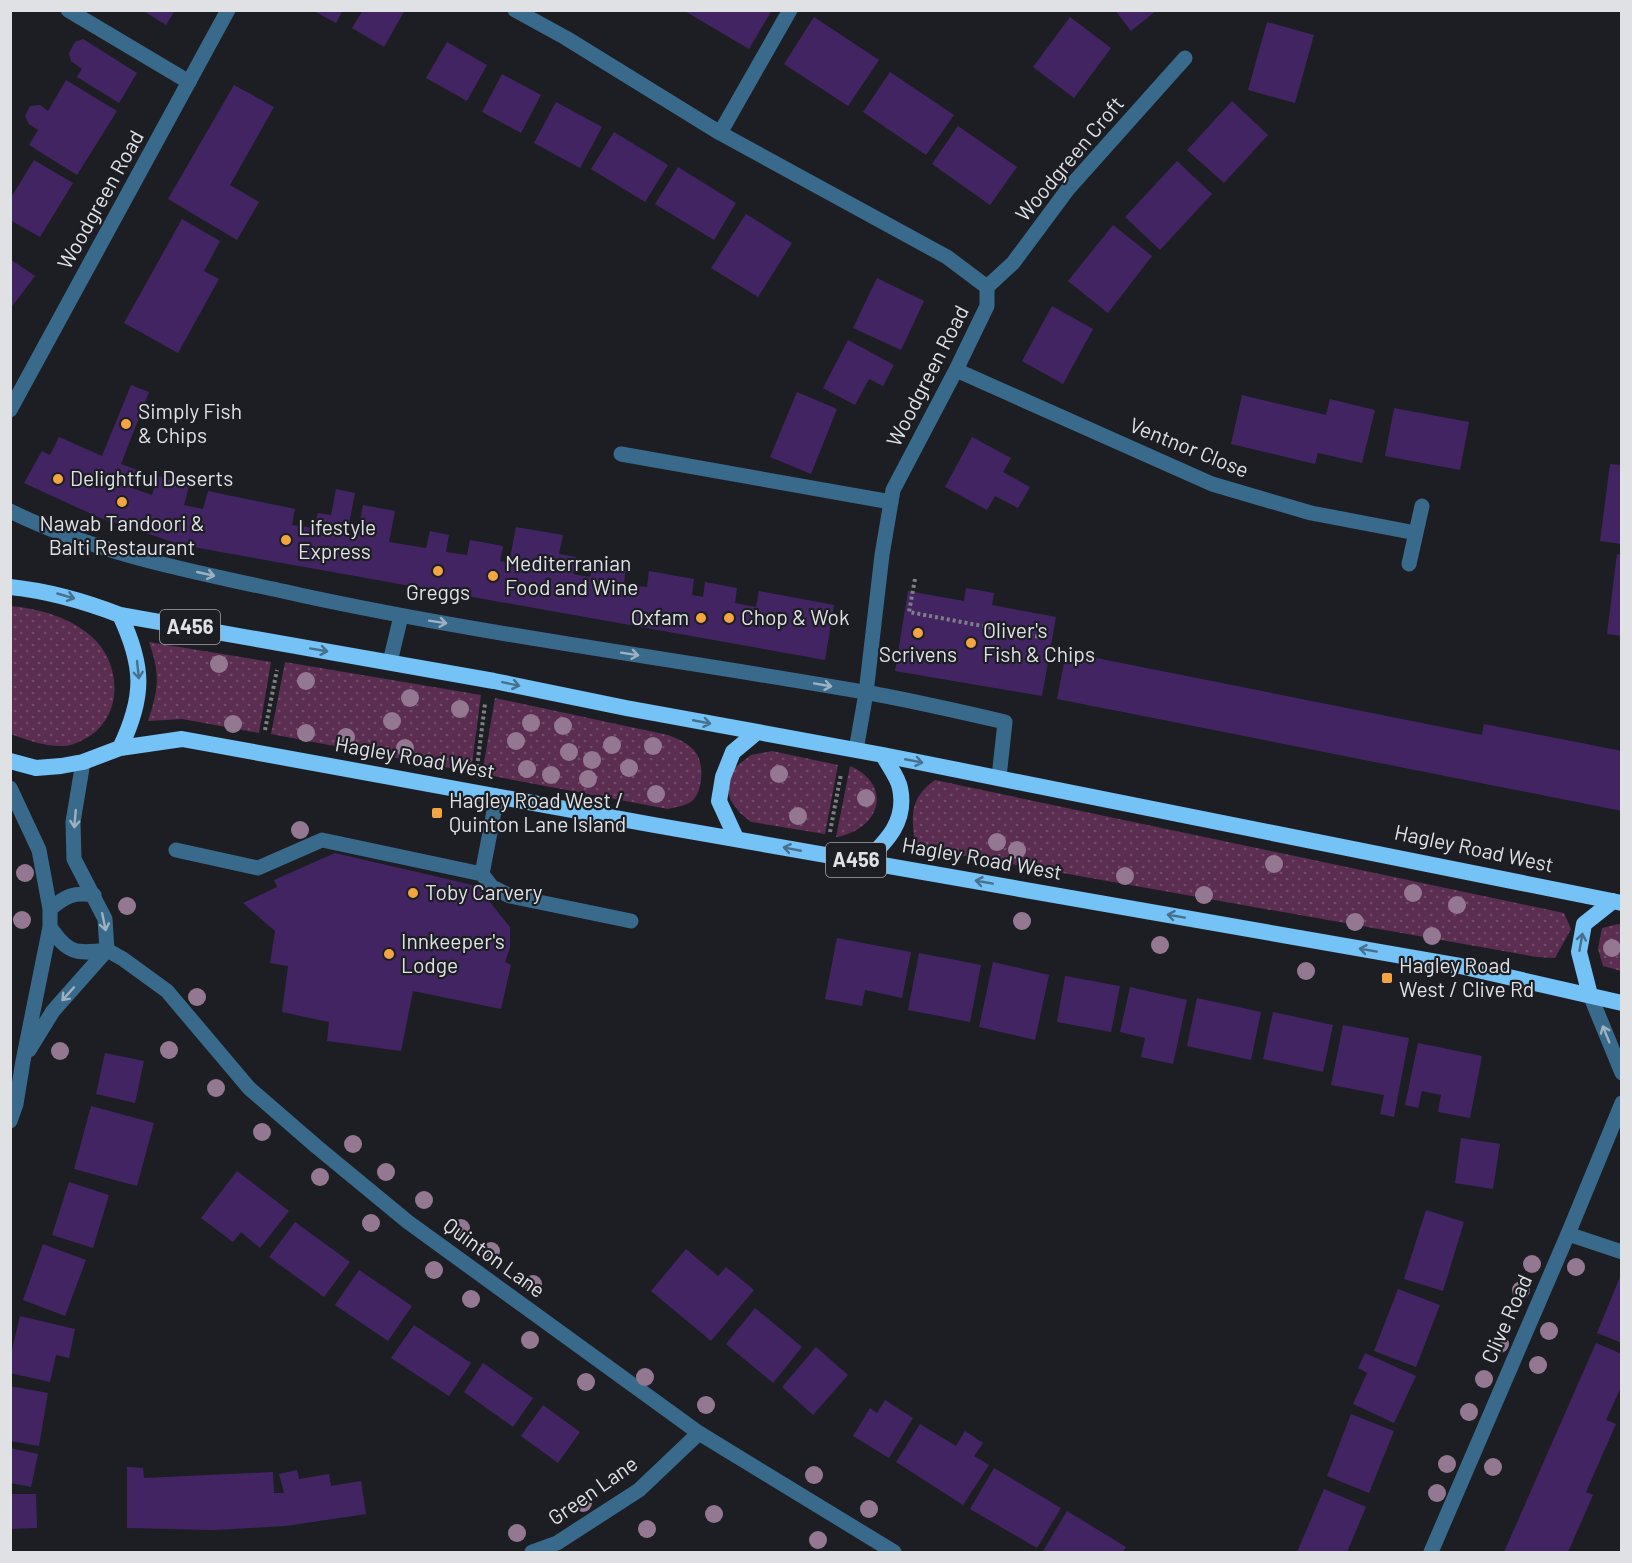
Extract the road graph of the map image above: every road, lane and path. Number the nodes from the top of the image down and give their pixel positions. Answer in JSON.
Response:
{"nodes":[{"id":1,"x":68,"y":10,"type":"edge"},
{"id":2,"x":228,"y":10,"type":"edge"},
{"id":3,"x":515,"y":10,"type":"edge"},
{"id":4,"x":790,"y":10,"type":"edge"},
{"id":5,"x":1185,"y":58,"type":"dead end"},
{"id":6,"x":189,"y":82,"type":"junction"},
{"id":7,"x":720,"y":134,"type":"junction"},
{"id":8,"x":987,"y":287,"type":"junction"},
{"id":9,"x":957,"y":370,"type":"junction"},
{"id":10,"x":10,"y":410,"type":"edge"},
{"id":11,"x":621,"y":454,"type":"dead end"},
{"id":12,"x":891,"y":502,"type":"junction"},
{"id":13,"x":1422,"y":506,"type":"dead end"},
{"id":14,"x":10,"y":511,"type":"edge"},
{"id":15,"x":1416,"y":533,"type":"junction"},
{"id":16,"x":1409,"y":564,"type":"dead end"},
{"id":17,"x":915,"y":579,"type":"dead end"},
{"id":18,"x":10,"y":587,"type":"edge"},
{"id":19,"x":120,"y":615,"type":"junction"},
{"id":20,"x":401,"y":616,"type":"junction"},
{"id":21,"x":1040,"y":637,"type":"dead end"},
{"id":22,"x":279,"y":660,"type":"dead end"},
{"id":23,"x":390,"y":662,"type":"junction"},
{"id":24,"x":866,"y":693,"type":"junction"},
{"id":25,"x":486,"y":700,"type":"dead end"},
{"id":26,"x":265,"y":730,"type":"dead end"},
{"id":27,"x":756,"y":732,"type":"junction"},
{"id":28,"x":120,"y":748,"type":"junction"},
{"id":29,"x":856,"y":750,"type":"junction"},
{"id":30,"x":883,"y":754,"type":"junction"},
{"id":31,"x":10,"y":761,"type":"edge"},
{"id":32,"x":83,"y":762,"type":"junction"},
{"id":33,"x":477,"y":767,"type":"dead end"},
{"id":34,"x":842,"y":768,"type":"dead end"},
{"id":35,"x":999,"y":777,"type":"junction"},
{"id":36,"x":10,"y":788,"type":"edge"},
{"id":37,"x":497,"y":796,"type":"junction"},
{"id":38,"x":830,"y":832,"type":"dead end"},
{"id":39,"x":736,"y":838,"type":"junction"},
{"id":40,"x":176,"y":850,"type":"dead end"},
{"id":41,"x":866,"y":861,"type":"junction"},
{"id":42,"x":482,"y":874,"type":"junction"},
{"id":43,"x":94,"y":895,"type":"junction"},
{"id":44,"x":1617,"y":902,"type":"edge"},
{"id":45,"x":50,"y":909,"type":"junction"},
{"id":46,"x":631,"y":921,"type":"dead end"},
{"id":47,"x":50,"y":927,"type":"junction"},
{"id":48,"x":107,"y":950,"type":"junction"},
{"id":49,"x":1590,"y":995,"type":"junction"},
{"id":50,"x":1622,"y":1003,"type":"edge"},
{"id":51,"x":23,"y":1061,"type":"junction"},
{"id":52,"x":1622,"y":1073,"type":"edge"},
{"id":53,"x":1622,"y":1103,"type":"edge"},
{"id":54,"x":10,"y":1121,"type":"edge"},
{"id":55,"x":1568,"y":1234,"type":"junction"},
{"id":56,"x":1622,"y":1252,"type":"edge"},
{"id":57,"x":699,"y":1433,"type":"junction"},
{"id":58,"x":560,"y":1548,"type":"edge"},
{"id":59,"x":532,"y":1552,"type":"edge"},
{"id":60,"x":894,"y":1552,"type":"edge"},
{"id":61,"x":1431,"y":1552,"type":"edge"}],
"edges":[{"from":1,"to":6,"type":"street"},
{"from":2,"to":6,"type":"street","name":"Woodgreen Road"},
{"from":3,"to":7,"type":"street","name":"Woodgreen Road"},
{"from":4,"to":7,"type":"street"},
{"from":5,"to":8,"type":"street","name":"Woodgreen Croft"},
{"from":6,"to":10,"type":"street","name":"Woodgreen Road"},
{"from":7,"to":8,"type":"street","name":"Woodgreen Road"},
{"from":8,"to":9,"type":"street","name":"Woodgreen Road"},
{"from":9,"to":12,"type":"street","name":"Woodgreen Road"},
{"from":9,"to":15,"type":"street","name":"Ventnor Close"},
{"from":11,"to":12,"type":"street"},
{"from":12,"to":24,"type":"street","name":"Woodgreen Road"},
{"from":13,"to":15,"type":"street"},
{"from":14,"to":20,"type":"street","one_way":true},
{"from":15,"to":16,"type":"street"},
{"from":17,"to":21,"type":"path"},
{"from":18,"to":19,"type":"highway","number":"A456","one_way":true},
{"from":19,"to":23,"type":"highway","name":"Hagley Road West","number":"A456","one_way":true},
{"from":19,"to":28,"type":"highway","number":"A456","one_way":true},
{"from":20,"to":23,"type":"street"},
{"from":20,"to":24,"type":"street","one_way":true},
{"from":22,"to":26,"type":"path"},
{"from":23,"to":27,"type":"highway","name":"Hagley Road West","number":"A456","one_way":true},
{"from":24,"to":29,"type":"street","name":"Woodgreen Road"},
{"from":24,"to":35,"type":"street"},
{"from":25,"to":33,"type":"path"},
{"from":27,"to":29,"type":"highway","name":"Hagley Road West","number":"A456"},
{"from":27,"to":39,"type":"highway"},
{"from":28,"to":32,"type":"highway","number":"A456"},
{"from":28,"to":37,"type":"highway","name":"Hagley Road West","number":"A456"},
{"from":29,"to":30,"type":"highway","name":"Hagley Road West","number":"A456"},
{"from":30,"to":35,"type":"highway","name":"Hagley Road West","number":"A456","one_way":true},
{"from":30,"to":41,"type":"highway"},
{"from":31,"to":32,"type":"highway","number":"A456"},
{"from":32,"to":43,"type":"street","one_way":true},
{"from":34,"to":38,"type":"path"},
{"from":35,"to":44,"type":"highway","name":"Hagley Road West","number":"A456"},
{"from":36,"to":45,"type":"street"},
{"from":37,"to":39,"type":"highway","name":"Hagley Road West","number":"A456"},
{"from":37,"to":42,"type":"street"},
{"from":41,"to":39,"type":"highway","name":"Hagley Road West","number":"A456","one_way":true},
{"from":40,"to":42,"type":"street"},
{"from":49,"to":41,"type":"highway","name":"Hagley Road West","number":"A456","one_way":true},
{"from":42,"to":46,"type":"street"},
{"from":43,"to":45,"type":"street"},
{"from":43,"to":48,"type":"street","one_way":true},
{"from":49,"to":44,"type":"highway","one_way":true},
{"from":45,"to":47,"type":"street"},
{"from":47,"to":48,"type":"street"},
{"from":47,"to":51,"type":"street"},
{"from":48,"to":51,"type":"street","one_way":true},
{"from":48,"to":57,"type":"street","name":"Quinton Lane"},
{"from":49,"to":50,"type":"highway","name":"Hagley Road West","number":"A456"},
{"from":52,"to":49,"type":"street","one_way":true},
{"from":51,"to":54,"type":"street"},
{"from":53,"to":55,"type":"street","name":"Clive Road"},
{"from":55,"to":56,"type":"street"},
{"from":55,"to":61,"type":"street","name":"Clive Road"},
{"from":57,"to":58,"type":"street","name":"Green Lane"},
{"from":57,"to":60,"type":"street","name":"Quinton Lane"},
{"from":58,"to":59,"type":"street","name":"Green Lane"}]}
